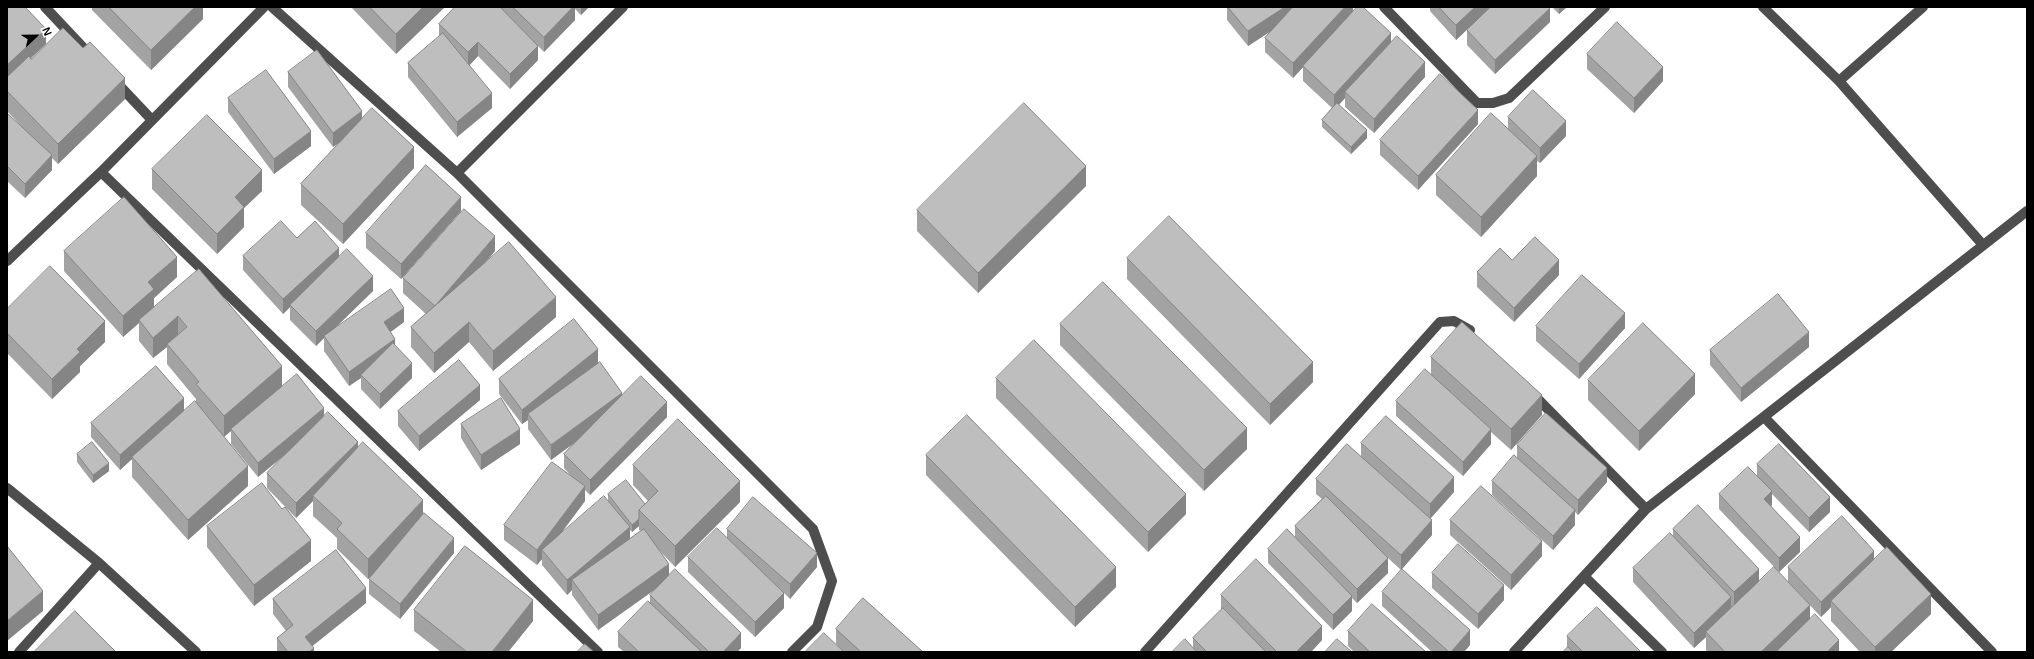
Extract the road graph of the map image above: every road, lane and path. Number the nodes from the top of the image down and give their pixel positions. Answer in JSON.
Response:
{"nodes":[{"id":1,"x":45,"y":7,"type":"edge"},
{"id":2,"x":264,"y":7,"type":"edge"},
{"id":3,"x":272,"y":7,"type":"edge"},
{"id":4,"x":623,"y":7,"type":"edge"},
{"id":5,"x":1384,"y":7,"type":"edge"},
{"id":6,"x":1605,"y":7,"type":"edge"},
{"id":7,"x":1763,"y":7,"type":"edge"},
{"id":8,"x":1923,"y":7,"type":"edge"},
{"id":9,"x":98,"y":64,"type":"edge"},
{"id":10,"x":109,"y":75,"type":"edge"},
{"id":11,"x":1839,"y":81,"type":"junction"},
{"id":12,"x":152,"y":120,"type":"junction"},
{"id":13,"x":101,"y":172,"type":"junction"},
{"id":14,"x":458,"y":173,"type":"junction"},
{"id":15,"x":2027,"y":211,"type":"edge"},
{"id":16,"x":1983,"y":245,"type":"junction"},
{"id":17,"x":7,"y":261,"type":"edge"},
{"id":18,"x":1476,"y":336,"type":"edge"},
{"id":19,"x":1525,"y":386,"type":"edge"},
{"id":20,"x":1764,"y":417,"type":"junction"},
{"id":21,"x":7,"y":488,"type":"edge"},
{"id":22,"x":1646,"y":509,"type":"junction"},
{"id":23,"x":99,"y":563,"type":"junction"},
{"id":24,"x":1584,"y":576,"type":"junction"},
{"id":25,"x":19,"y":652,"type":"edge"},
{"id":26,"x":196,"y":652,"type":"edge"},
{"id":27,"x":598,"y":652,"type":"edge"},
{"id":28,"x":792,"y":652,"type":"edge"},
{"id":29,"x":1145,"y":652,"type":"edge"},
{"id":30,"x":1514,"y":652,"type":"edge"},
{"id":31,"x":1662,"y":652,"type":"edge"},
{"id":32,"x":1992,"y":652,"type":"edge"}],
"edges":[{"from":1,"to":9,"type":"street"},
{"from":2,"to":12,"type":"street"},
{"from":3,"to":14,"type":"street"},
{"from":4,"to":14,"type":"street"},
{"from":5,"to":6,"type":"street"},
{"from":7,"to":11,"type":"street"},
{"from":8,"to":11,"type":"street"},
{"from":10,"to":12,"type":"street"},
{"from":11,"to":16,"type":"street"},
{"from":12,"to":13,"type":"street"},
{"from":13,"to":17,"type":"street"},
{"from":13,"to":27,"type":"street"},
{"from":14,"to":28,"type":"street"},
{"from":15,"to":16,"type":"street"},
{"from":16,"to":20,"type":"street"},
{"from":18,"to":29,"type":"street"},
{"from":19,"to":22,"type":"street"},
{"from":20,"to":22,"type":"street"},
{"from":20,"to":32,"type":"street"},
{"from":21,"to":23,"type":"street"},
{"from":22,"to":24,"type":"street"},
{"from":23,"to":25,"type":"street"},
{"from":23,"to":26,"type":"street"},
{"from":24,"to":30,"type":"street"},
{"from":24,"to":31,"type":"street"}]}
